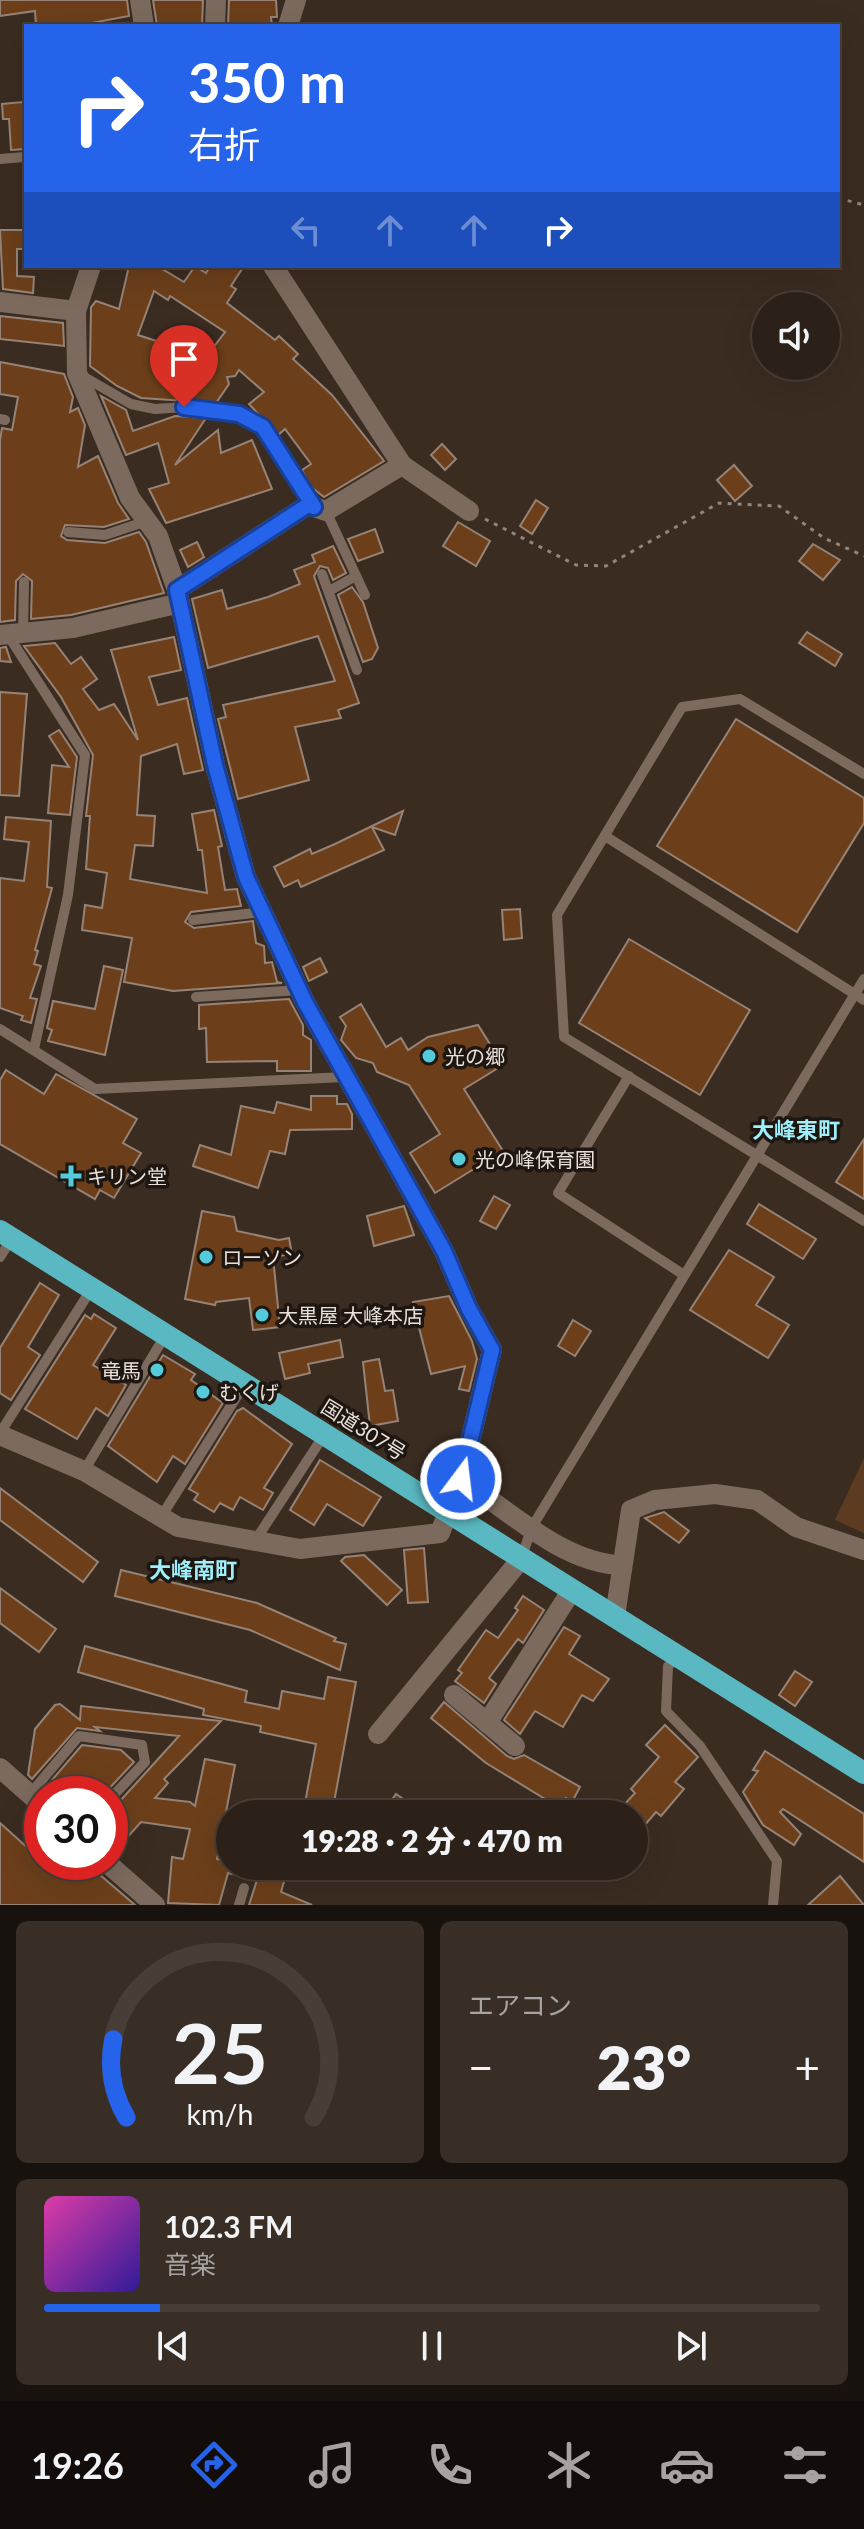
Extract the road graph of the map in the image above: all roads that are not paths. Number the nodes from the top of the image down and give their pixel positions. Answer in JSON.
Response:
{"nodes":[{"id":1,"x":140,"y":0,"type":"edge"},
{"id":2,"x":216,"y":0,"type":"edge"},
{"id":3,"x":296,"y":0,"type":"edge"},
{"id":4,"x":144,"y":24,"type":"edge"},
{"id":5,"x":215,"y":24,"type":"edge"},
{"id":6,"x":289,"y":24,"type":"edge"},
{"id":7,"x":24,"y":157,"type":"dead end"},
{"id":8,"x":0,"y":159,"type":"edge"},
{"id":9,"x":90,"y":268,"type":"edge"},
{"id":10,"x":274,"y":268,"type":"edge"},
{"id":11,"x":0,"y":302,"type":"edge"},
{"id":12,"x":76,"y":311,"type":"junction"},
{"id":13,"x":77,"y":373,"type":"junction"},
{"id":14,"x":402,"y":465,"type":"junction"},
{"id":15,"x":320,"y":509,"type":"junction"},
{"id":16,"x":469,"y":511,"type":"road end"},
{"id":17,"x":147,"y":521,"type":"junction"},
{"id":18,"x":68,"y":532,"type":"dead end"},
{"id":19,"x":322,"y":574,"type":"dead end"},
{"id":20,"x":356,"y":576,"type":"junction"},
{"id":21,"x":24,"y":582,"type":"dead end"},
{"id":22,"x":329,"y":591,"type":"junction"},
{"id":23,"x":365,"y":595,"type":"dead end"},
{"id":24,"x":179,"y":597,"type":"junction"},
{"id":25,"x":11,"y":634,"type":"edge"},
{"id":26,"x":357,"y":670,"type":"dead end"},
{"id":27,"x":864,"y":774,"type":"edge"},
{"id":28,"x":605,"y":836,"type":"junction"},
{"id":29,"x":263,"y":912,"type":"junction"},
{"id":30,"x":193,"y":920,"type":"dead end"},
{"id":31,"x":864,"y":979,"type":"edge"},
{"id":32,"x":299,"y":990,"type":"junction"},
{"id":33,"x":196,"y":997,"type":"dead end"},
{"id":34,"x":859,"y":997,"type":"edge"},
{"id":35,"x":0,"y":1029,"type":"edge"},
{"id":36,"x":34,"y":1049,"type":"junction"},
{"id":37,"x":629,"y":1076,"type":"junction"},
{"id":38,"x":345,"y":1077,"type":"junction"},
{"id":39,"x":757,"y":1157,"type":"junction"},
{"id":40,"x":864,"y":1221,"type":"edge"},
{"id":41,"x":4,"y":1242,"type":"edge"},
{"id":42,"x":684,"y":1275,"type":"junction"},
{"id":43,"x":92,"y":1288,"type":"junction"},
{"id":44,"x":166,"y":1334,"type":"junction"},
{"id":45,"x":245,"y":1384,"type":"junction"},
{"id":46,"x":325,"y":1433,"type":"junction"},
{"id":47,"x":0,"y":1434,"type":"edge"},
{"id":48,"x":84,"y":1471,"type":"junction"},
{"id":49,"x":461,"y":1479,"type":"junction"},
{"id":50,"x":449,"y":1511,"type":"junction"},
{"id":51,"x":161,"y":1517,"type":"junction"},
{"id":52,"x":532,"y":1527,"type":"junction"},
{"id":53,"x":255,"y":1541,"type":"junction"},
{"id":54,"x":864,"y":1550,"type":"edge"},
{"id":55,"x":521,"y":1559,"type":"junction"},
{"id":56,"x":622,"y":1565,"type":"junction"},
{"id":57,"x":572,"y":1590,"type":"junction"},
{"id":58,"x":615,"y":1616,"type":"junction"},
{"id":59,"x":681,"y":1656,"type":"junction"},
{"id":60,"x":454,"y":1695,"type":"dead end"},
{"id":61,"x":487,"y":1723,"type":"junction"},
{"id":62,"x":378,"y":1734,"type":"dead end"},
{"id":63,"x":515,"y":1746,"type":"dead end"},
{"id":64,"x":0,"y":1768,"type":"edge"},
{"id":65,"x":864,"y":1773,"type":"edge"},
{"id":66,"x":52,"y":1776,"type":"edge"},
{"id":67,"x":128,"y":1780,"type":"edge"},
{"id":68,"x":24,"y":1789,"type":"edge"},
{"id":69,"x":127,"y":1880,"type":"edge"},
{"id":70,"x":244,"y":1888,"type":"dead end"},
{"id":71,"x":155,"y":1905,"type":"edge"},
{"id":72,"x":239,"y":1905,"type":"edge"},
{"id":73,"x":773,"y":1905,"type":"edge"}],
"edges":[{"from":1,"to":4,"type":"street"},
{"from":2,"to":5,"type":"street"},
{"from":3,"to":6,"type":"street"},
{"from":7,"to":8,"type":"lane"},
{"from":9,"to":12,"type":"street"},
{"from":10,"to":14,"type":"street"},
{"from":11,"to":12,"type":"street"},
{"from":12,"to":13,"type":"street"},
{"from":13,"to":15,"type":"lane"},
{"from":13,"to":17,"type":"street"},
{"from":14,"to":15,"type":"street"},
{"from":14,"to":16,"type":"street"},
{"from":15,"to":20,"type":"lane"},
{"from":15,"to":24,"type":"street"},
{"from":17,"to":18,"type":"lane"},
{"from":17,"to":24,"type":"street"},
{"from":19,"to":22,"type":"lane"},
{"from":20,"to":22,"type":"lane"},
{"from":20,"to":23,"type":"lane"},
{"from":21,"to":25,"type":"lane"},
{"from":22,"to":26,"type":"lane"},
{"from":24,"to":25,"type":"street"},
{"from":24,"to":29,"type":"street"},
{"from":25,"to":36,"type":"lane"},
{"from":27,"to":28,"type":"lane"},
{"from":28,"to":34,"type":"lane"},
{"from":28,"to":37,"type":"lane"},
{"from":29,"to":30,"type":"lane"},
{"from":29,"to":32,"type":"street"},
{"from":31,"to":34,"type":"lane"},
{"from":32,"to":33,"type":"lane"},
{"from":32,"to":38,"type":"street"},
{"from":34,"to":39,"type":"lane"},
{"from":35,"to":36,"type":"lane"},
{"from":36,"to":38,"type":"lane"},
{"from":37,"to":39,"type":"lane"},
{"from":37,"to":42,"type":"lane"},
{"from":38,"to":49,"type":"street"},
{"from":39,"to":40,"type":"lane"},
{"from":39,"to":42,"type":"lane"},
{"from":41,"to":43,"type":"highway","name":"国道307号"},
{"from":42,"to":52,"type":"lane"},
{"from":43,"to":44,"type":"highway","name":"国道307号"},
{"from":43,"to":47,"type":"lane"},
{"from":44,"to":45,"type":"highway","name":"国道307号"},
{"from":44,"to":48,"type":"lane"},
{"from":45,"to":46,"type":"highway","name":"国道307号"},
{"from":45,"to":51,"type":"lane"},
{"from":46,"to":50,"type":"highway","name":"国道307号"},
{"from":46,"to":53,"type":"lane"},
{"from":47,"to":48,"type":"street"},
{"from":48,"to":51,"type":"street"},
{"from":49,"to":50,"type":"street"},
{"from":49,"to":52,"type":"street"},
{"from":50,"to":53,"type":"street"},
{"from":50,"to":55,"type":"highway","name":"国道307号"},
{"from":51,"to":53,"type":"street"},
{"from":52,"to":55,"type":"lane"},
{"from":52,"to":56,"type":"street"},
{"from":54,"to":56,"type":"street"},
{"from":55,"to":57,"type":"highway","name":"国道307号"},
{"from":55,"to":62,"type":"street"},
{"from":56,"to":58,"type":"street"},
{"from":57,"to":58,"type":"highway","name":"国道307号"},
{"from":57,"to":61,"type":"street"},
{"from":58,"to":59,"type":"highway","name":"国道307号"},
{"from":59,"to":65,"type":"highway","name":"国道307号"},
{"from":59,"to":73,"type":"lane"},
{"from":60,"to":61,"type":"street"},
{"from":61,"to":63,"type":"street"},
{"from":64,"to":68,"type":"street"},
{"from":66,"to":67,"type":"lane"},
{"from":69,"to":71,"type":"street"},
{"from":70,"to":72,"type":"lane"}]}
